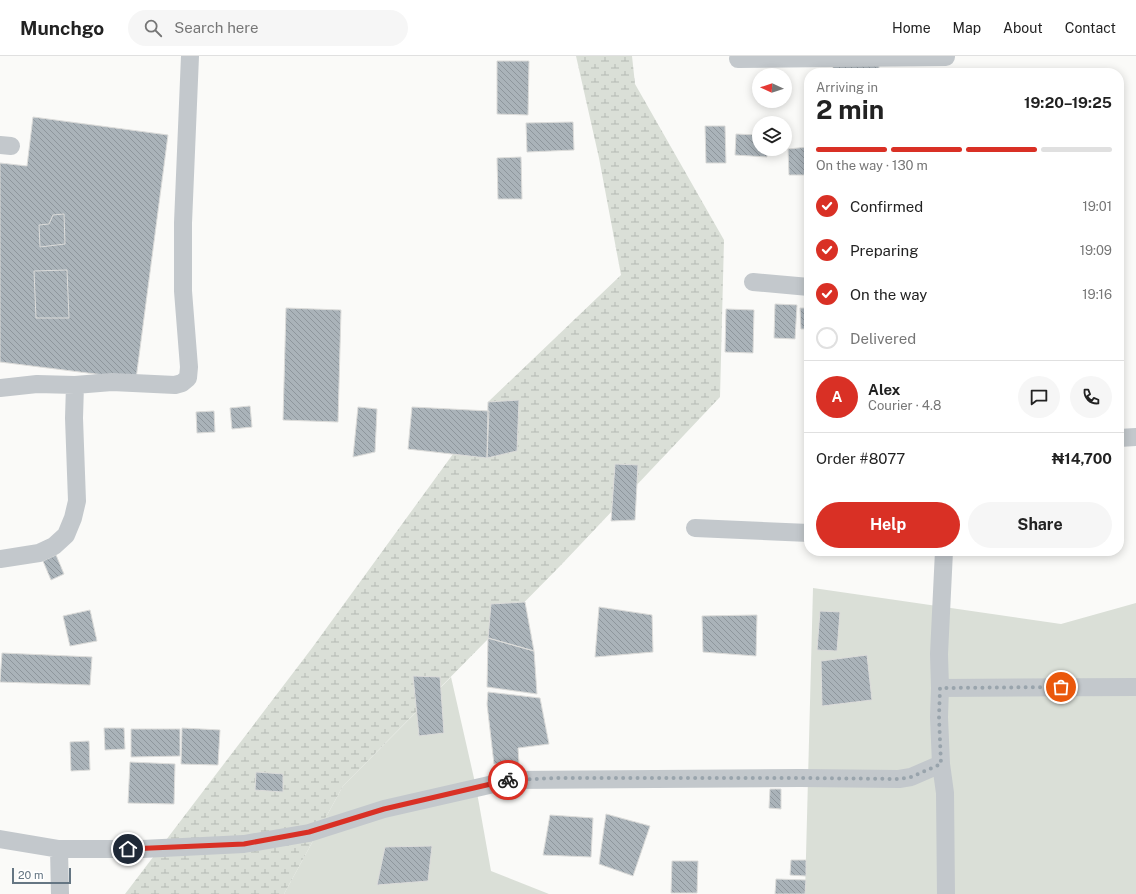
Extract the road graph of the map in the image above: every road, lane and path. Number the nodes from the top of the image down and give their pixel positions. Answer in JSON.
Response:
{"nodes":[{"id":1,"x":190,"y":56,"type":"edge"},
{"id":2,"x":946,"y":56,"type":"edge"},
{"id":3,"x":738,"y":60,"type":"dead end"},
{"id":4,"x":946,"y":68,"type":"edge"},
{"id":5,"x":753,"y":282,"type":"dead end"},
{"id":6,"x":804,"y":287,"type":"edge"},
{"id":7,"x":75,"y":385,"type":"junction"},
{"id":8,"x":0,"y":388,"type":"edge"},
{"id":9,"x":1136,"y":437,"type":"edge"},
{"id":10,"x":1124,"y":438,"type":"edge"},
{"id":11,"x":695,"y":528,"type":"dead end"},
{"id":12,"x":804,"y":534,"type":"edge"},
{"id":13,"x":944,"y":556,"type":"edge"},
{"id":14,"x":0,"y":559,"type":"edge"},
{"id":15,"x":1136,"y":687,"type":"edge"},
{"id":16,"x":940,"y":688,"type":"junction"},
{"id":17,"x":941,"y":764,"type":"junction"},
{"id":18,"x":0,"y":839,"type":"edge"},
{"id":19,"x":59,"y":849,"type":"junction"},
{"id":20,"x":60,"y":894,"type":"edge"},
{"id":21,"x":946,"y":894,"type":"edge"}],
"edges":[{"from":1,"to":7,"type":"street"},
{"from":2,"to":3,"type":"street"},
{"from":2,"to":4,"type":"street"},
{"from":5,"to":6,"type":"street"},
{"from":7,"to":8,"type":"street"},
{"from":7,"to":14,"type":"street"},
{"from":9,"to":10,"type":"street"},
{"from":11,"to":12,"type":"street"},
{"from":13,"to":16,"type":"street"},
{"from":15,"to":16,"type":"street"},
{"from":16,"to":17,"type":"street"},
{"from":17,"to":19,"type":"street"},
{"from":17,"to":21,"type":"street"},
{"from":18,"to":19,"type":"street"},
{"from":19,"to":20,"type":"street"}]}
